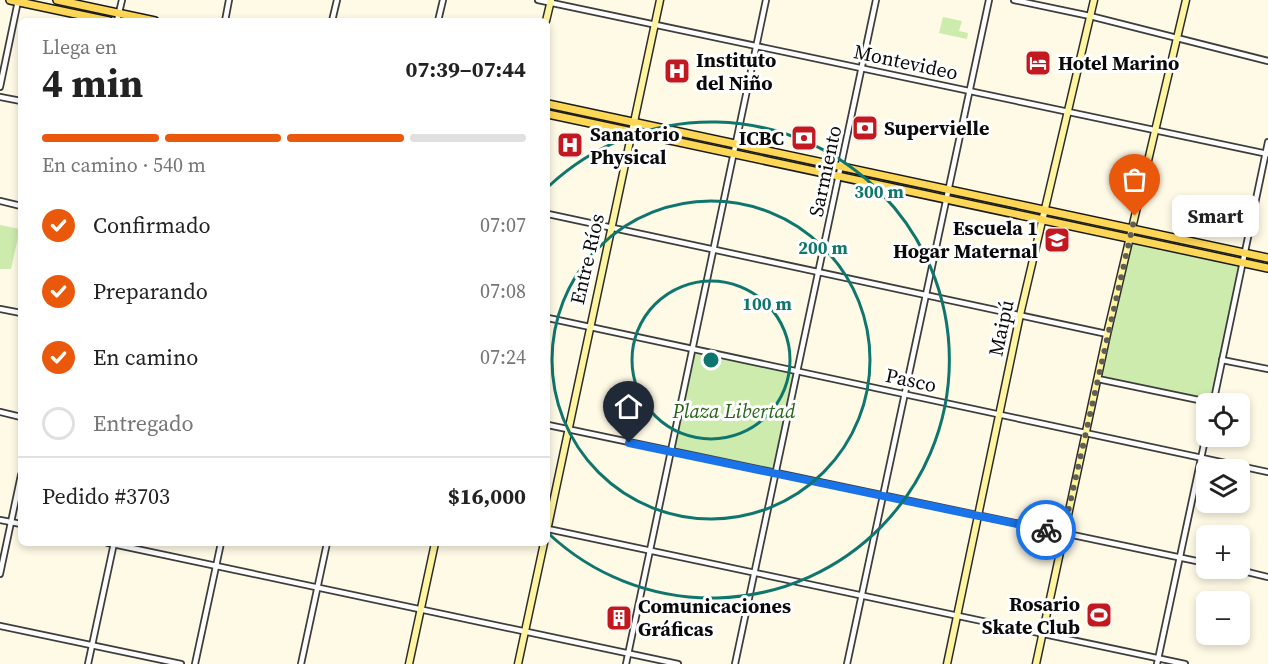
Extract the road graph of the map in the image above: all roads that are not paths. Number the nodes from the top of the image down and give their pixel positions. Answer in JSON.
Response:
{"nodes":[{"id":1,"x":57,"y":0,"type":"edge"},
{"id":2,"x":122,"y":0,"type":"edge"},
{"id":3,"x":229,"y":0,"type":"edge"},
{"id":4,"x":337,"y":0,"type":"edge"},
{"id":5,"x":442,"y":0,"type":"edge"},
{"id":6,"x":538,"y":0,"type":"edge"},
{"id":7,"x":660,"y":0,"type":"edge"},
{"id":8,"x":766,"y":0,"type":"edge"},
{"id":9,"x":876,"y":0,"type":"edge"},
{"id":10,"x":989,"y":0,"type":"edge"},
{"id":11,"x":1014,"y":0,"type":"edge"},
{"id":12,"x":1094,"y":0,"type":"edge"},
{"id":13,"x":1186,"y":0,"type":"edge"},
{"id":14,"x":16,"y":1,"type":"edge"},
{"id":15,"x":550,"y":1,"type":"edge"},
{"id":16,"x":1090,"y":16,"type":"junction"},
{"id":17,"x":118,"y":17,"type":"edge"},
{"id":18,"x":95,"y":18,"type":"edge"},
{"id":19,"x":226,"y":18,"type":"edge"},
{"id":20,"x":333,"y":18,"type":"edge"},
{"id":21,"x":439,"y":18,"type":"edge"},
{"id":22,"x":547,"y":18,"type":"edge"},
{"id":23,"x":655,"y":24,"type":"junction"},
{"id":24,"x":1177,"y":38,"type":"junction"},
{"id":25,"x":756,"y":47,"type":"junction"},
{"id":26,"x":1268,"y":61,"type":"edge"},
{"id":27,"x":862,"y":68,"type":"junction"},
{"id":28,"x":0,"y":87,"type":"edge"},
{"id":29,"x":969,"y":90,"type":"junction"},
{"id":30,"x":0,"y":97,"type":"edge"},
{"id":31,"x":18,"y":100,"type":"edge"},
{"id":32,"x":550,"y":104,"type":"edge"},
{"id":33,"x":1068,"y":111,"type":"junction"},
{"id":34,"x":550,"y":114,"type":"edge"},
{"id":35,"x":634,"y":123,"type":"junction"},
{"id":36,"x":1155,"y":130,"type":"junction"},
{"id":37,"x":632,"y":132,"type":"junction"},
{"id":38,"x":1268,"y":142,"type":"edge"},
{"id":39,"x":735,"y":144,"type":"junction"},
{"id":40,"x":1267,"y":153,"type":"edge"},
{"id":41,"x":734,"y":154,"type":"junction"},
{"id":42,"x":841,"y":167,"type":"junction"},
{"id":43,"x":839,"y":176,"type":"junction"},
{"id":44,"x":947,"y":189,"type":"junction"},
{"id":45,"x":945,"y":199,"type":"junction"},
{"id":46,"x":0,"y":201,"type":"edge"},
{"id":47,"x":18,"y":205,"type":"edge"},
{"id":48,"x":1044,"y":210,"type":"junction"},
{"id":49,"x":550,"y":214,"type":"edge"},
{"id":50,"x":1042,"y":220,"type":"junction"},
{"id":51,"x":611,"y":228,"type":"junction"},
{"id":52,"x":1132,"y":229,"type":"junction"},
{"id":53,"x":1130,"y":238,"type":"junction"},
{"id":54,"x":713,"y":250,"type":"junction"},
{"id":55,"x":1244,"y":253,"type":"junction"},
{"id":56,"x":1268,"y":258,"type":"edge"},
{"id":57,"x":1242,"y":262,"type":"junction"},
{"id":58,"x":1268,"y":268,"type":"edge"},
{"id":59,"x":819,"y":272,"type":"junction"},
{"id":60,"x":925,"y":294,"type":"junction"},
{"id":61,"x":0,"y":309,"type":"edge"},
{"id":62,"x":18,"y":312,"type":"edge"},
{"id":63,"x":1020,"y":315,"type":"junction"},
{"id":64,"x":550,"y":318,"type":"edge"},
{"id":65,"x":589,"y":327,"type":"junction"},
{"id":66,"x":1107,"y":334,"type":"junction"},
{"id":67,"x":691,"y":349,"type":"junction"},
{"id":68,"x":1222,"y":360,"type":"junction"},
{"id":69,"x":1268,"y":369,"type":"edge"},
{"id":70,"x":796,"y":371,"type":"junction"},
{"id":71,"x":1098,"y":379,"type":"junction"},
{"id":72,"x":1215,"y":393,"type":"edge"},
{"id":73,"x":904,"y":394,"type":"junction"},
{"id":74,"x":1196,"y":399,"type":"edge"},
{"id":75,"x":0,"y":412,"type":"edge"},
{"id":76,"x":999,"y":415,"type":"junction"},
{"id":77,"x":18,"y":416,"type":"edge"},
{"id":78,"x":550,"y":426,"type":"edge"},
{"id":79,"x":568,"y":430,"type":"junction"},
{"id":80,"x":1086,"y":433,"type":"junction"},
{"id":81,"x":1203,"y":447,"type":"edge"},
{"id":82,"x":670,"y":452,"type":"junction"},
{"id":83,"x":1201,"y":458,"type":"junction"},
{"id":84,"x":776,"y":472,"type":"junction"},
{"id":85,"x":1268,"y":472,"type":"edge"},
{"id":86,"x":18,"y":489,"type":"edge"},
{"id":87,"x":882,"y":495,"type":"junction"},
{"id":88,"x":978,"y":516,"type":"junction"},
{"id":89,"x":550,"y":518,"type":"edge"},
{"id":90,"x":0,"y":520,"type":"edge"},
{"id":91,"x":11,"y":522,"type":"junction"},
{"id":92,"x":18,"y":524,"type":"edge"},
{"id":93,"x":550,"y":528,"type":"edge"},
{"id":94,"x":1063,"y":534,"type":"junction"},
{"id":95,"x":111,"y":546,"type":"edge"},
{"id":96,"x":126,"y":546,"type":"edge"},
{"id":97,"x":220,"y":546,"type":"edge"},
{"id":98,"x":326,"y":546,"type":"edge"},
{"id":99,"x":434,"y":546,"type":"edge"},
{"id":100,"x":543,"y":546,"type":"edge"},
{"id":101,"x":649,"y":551,"type":"junction"},
{"id":102,"x":1180,"y":557,"type":"junction"},
{"id":103,"x":1196,"y":561,"type":"edge"},
{"id":104,"x":216,"y":566,"type":"junction"},
{"id":105,"x":754,"y":573,"type":"junction"},
{"id":106,"x":1250,"y":573,"type":"edge"},
{"id":107,"x":0,"y":574,"type":"edge"},
{"id":108,"x":1268,"y":577,"type":"edge"},
{"id":109,"x":317,"y":587,"type":"junction"},
{"id":110,"x":861,"y":596,"type":"junction"},
{"id":111,"x":421,"y":609,"type":"junction"},
{"id":112,"x":957,"y":616,"type":"junction"},
{"id":113,"x":0,"y":626,"type":"edge"},
{"id":114,"x":525,"y":632,"type":"junction"},
{"id":115,"x":1042,"y":635,"type":"junction"},
{"id":116,"x":92,"y":645,"type":"junction"},
{"id":117,"x":628,"y":653,"type":"junction"},
{"id":118,"x":1158,"y":661,"type":"edge"},
{"id":119,"x":88,"y":664,"type":"edge"},
{"id":120,"x":181,"y":664,"type":"edge"},
{"id":121,"x":195,"y":664,"type":"edge"},
{"id":122,"x":301,"y":664,"type":"edge"},
{"id":123,"x":410,"y":664,"type":"edge"},
{"id":124,"x":518,"y":664,"type":"edge"},
{"id":125,"x":626,"y":664,"type":"edge"},
{"id":126,"x":678,"y":664,"type":"edge"},
{"id":127,"x":735,"y":664,"type":"edge"},
{"id":128,"x":847,"y":664,"type":"edge"},
{"id":129,"x":947,"y":664,"type":"edge"},
{"id":130,"x":1036,"y":664,"type":"edge"},
{"id":131,"x":1185,"y":664,"type":"edge"}],
"edges":[{"from":1,"to":17,"type":"main road"},
{"from":2,"to":17,"type":"street"},
{"from":3,"to":19,"type":"street"},
{"from":4,"to":20,"type":"street"},
{"from":5,"to":21,"type":"street"},
{"from":6,"to":15,"type":"street","name":"Montevideo"},
{"from":7,"to":23,"type":"main road","name":"Entre Ríos"},
{"from":8,"to":25,"type":"street"},
{"from":9,"to":27,"type":"street","name":"Sarmiento"},
{"from":10,"to":29,"type":"street"},
{"from":11,"to":16,"type":"street"},
{"from":12,"to":16,"type":"main road","name":"Maipú"},
{"from":13,"to":24,"type":"main road"},
{"from":14,"to":18,"type":"main road"},
{"from":14,"to":28,"type":"street"},
{"from":15,"to":22,"type":"main road"},
{"from":15,"to":23,"type":"street","name":"Montevideo"},
{"from":16,"to":24,"type":"street"},
{"from":16,"to":33,"type":"main road","name":"Maipú"},
{"from":23,"to":25,"type":"street","name":"Montevideo"},
{"from":23,"to":35,"type":"main road","name":"Entre Ríos"},
{"from":24,"to":26,"type":"street"},
{"from":24,"to":36,"type":"main road"},
{"from":25,"to":27,"type":"street","name":"Montevideo"},
{"from":25,"to":39,"type":"street"},
{"from":27,"to":29,"type":"street","name":"Montevideo"},
{"from":27,"to":42,"type":"street","name":"Sarmiento"},
{"from":29,"to":33,"type":"street","name":"Montevideo"},
{"from":29,"to":44,"type":"street"},
{"from":30,"to":31,"type":"street"},
{"from":32,"to":35,"type":"main road"},
{"from":33,"to":36,"type":"street","name":"Montevideo"},
{"from":33,"to":48,"type":"main road","name":"Maipú"},
{"from":34,"to":37,"type":"main road"},
{"from":35,"to":37,"type":"main road","name":"Entre Ríos"},
{"from":35,"to":39,"type":"main road"},
{"from":36,"to":40,"type":"street","name":"Montevideo"},
{"from":36,"to":52,"type":"main road"},
{"from":37,"to":41,"type":"main road"},
{"from":37,"to":51,"type":"main road","name":"Entre Ríos"},
{"from":38,"to":40,"type":"street"},
{"from":39,"to":41,"type":"street"},
{"from":39,"to":42,"type":"main road"},
{"from":40,"to":55,"type":"street"},
{"from":41,"to":43,"type":"main road"},
{"from":41,"to":54,"type":"street"},
{"from":42,"to":43,"type":"street","name":"Sarmiento"},
{"from":42,"to":44,"type":"main road"},
{"from":43,"to":45,"type":"main road"},
{"from":43,"to":59,"type":"street","name":"Sarmiento"},
{"from":44,"to":45,"type":"street"},
{"from":44,"to":48,"type":"main road"},
{"from":45,"to":50,"type":"main road"},
{"from":45,"to":60,"type":"street"},
{"from":46,"to":47,"type":"street"},
{"from":48,"to":50,"type":"main road","name":"Maipú"},
{"from":48,"to":52,"type":"main road"},
{"from":49,"to":51,"type":"street"},
{"from":50,"to":53,"type":"main road"},
{"from":50,"to":63,"type":"main road","name":"Maipú"},
{"from":51,"to":54,"type":"street"},
{"from":51,"to":65,"type":"main road","name":"Entre Ríos"},
{"from":52,"to":53,"type":"main road"},
{"from":52,"to":55,"type":"main road"},
{"from":53,"to":57,"type":"main road"},
{"from":53,"to":66,"type":"main road"},
{"from":54,"to":59,"type":"street"},
{"from":54,"to":67,"type":"street"},
{"from":55,"to":56,"type":"main road"},
{"from":55,"to":57,"type":"street"},
{"from":57,"to":58,"type":"main road"},
{"from":57,"to":68,"type":"street"},
{"from":59,"to":60,"type":"street"},
{"from":59,"to":70,"type":"street","name":"Sarmiento"},
{"from":60,"to":63,"type":"street"},
{"from":60,"to":73,"type":"street"},
{"from":61,"to":62,"type":"street"},
{"from":63,"to":66,"type":"street"},
{"from":63,"to":76,"type":"main road","name":"Maipú"},
{"from":64,"to":65,"type":"street","name":"Pasco"},
{"from":65,"to":67,"type":"street","name":"Pasco"},
{"from":65,"to":79,"type":"main road","name":"Entre Ríos"},
{"from":66,"to":71,"type":"main road"},
{"from":67,"to":70,"type":"street","name":"Pasco"},
{"from":67,"to":82,"type":"street"},
{"from":68,"to":69,"type":"street"},
{"from":68,"to":72,"type":"street"},
{"from":70,"to":73,"type":"street","name":"Pasco"},
{"from":70,"to":84,"type":"street","name":"Sarmiento"},
{"from":71,"to":74,"type":"street"},
{"from":71,"to":80,"type":"main road"},
{"from":73,"to":76,"type":"street","name":"Pasco"},
{"from":73,"to":87,"type":"street"},
{"from":75,"to":77,"type":"street"},
{"from":76,"to":80,"type":"street","name":"Pasco"},
{"from":76,"to":88,"type":"main road","name":"Maipú"},
{"from":78,"to":79,"type":"street"},
{"from":79,"to":82,"type":"street"},
{"from":79,"to":89,"type":"main road","name":"Entre Ríos"},
{"from":80,"to":83,"type":"street","name":"Pasco"},
{"from":80,"to":94,"type":"main road"},
{"from":81,"to":83,"type":"street"},
{"from":82,"to":84,"type":"street"},
{"from":82,"to":101,"type":"street"},
{"from":83,"to":85,"type":"street","name":"Pasco"},
{"from":83,"to":102,"type":"street"},
{"from":84,"to":87,"type":"street"},
{"from":84,"to":105,"type":"street","name":"Sarmiento"},
{"from":86,"to":91,"type":"street"},
{"from":87,"to":88,"type":"street"},
{"from":87,"to":110,"type":"street"},
{"from":88,"to":94,"type":"street"},
{"from":88,"to":112,"type":"main road","name":"Maipú"},
{"from":90,"to":91,"type":"street"},
{"from":91,"to":92,"type":"street"},
{"from":91,"to":107,"type":"street"},
{"from":93,"to":101,"type":"street"},
{"from":94,"to":102,"type":"street"},
{"from":94,"to":115,"type":"main road"},
{"from":95,"to":116,"type":"street"},
{"from":96,"to":104,"type":"street"},
{"from":97,"to":104,"type":"street"},
{"from":98,"to":109,"type":"street"},
{"from":99,"to":111,"type":"main road"},
{"from":100,"to":114,"type":"main road"},
{"from":101,"to":105,"type":"street"},
{"from":101,"to":117,"type":"street"},
{"from":102,"to":103,"type":"street"},
{"from":102,"to":118,"type":"street"},
{"from":104,"to":109,"type":"street"},
{"from":104,"to":121,"type":"street"},
{"from":105,"to":110,"type":"street"},
{"from":105,"to":127,"type":"street","name":"Sarmiento"},
{"from":106,"to":108,"type":"street"},
{"from":109,"to":111,"type":"street"},
{"from":109,"to":122,"type":"street"},
{"from":110,"to":112,"type":"street"},
{"from":110,"to":128,"type":"street"},
{"from":111,"to":114,"type":"street"},
{"from":111,"to":123,"type":"main road"},
{"from":112,"to":115,"type":"street"},
{"from":112,"to":129,"type":"main road","name":"Maipú"},
{"from":113,"to":116,"type":"street"},
{"from":114,"to":117,"type":"street"},
{"from":114,"to":124,"type":"main road"},
{"from":115,"to":118,"type":"street"},
{"from":115,"to":130,"type":"main road"},
{"from":116,"to":119,"type":"street"},
{"from":116,"to":120,"type":"street"},
{"from":117,"to":125,"type":"street"},
{"from":117,"to":126,"type":"street"},
{"from":118,"to":131,"type":"street"}]}
